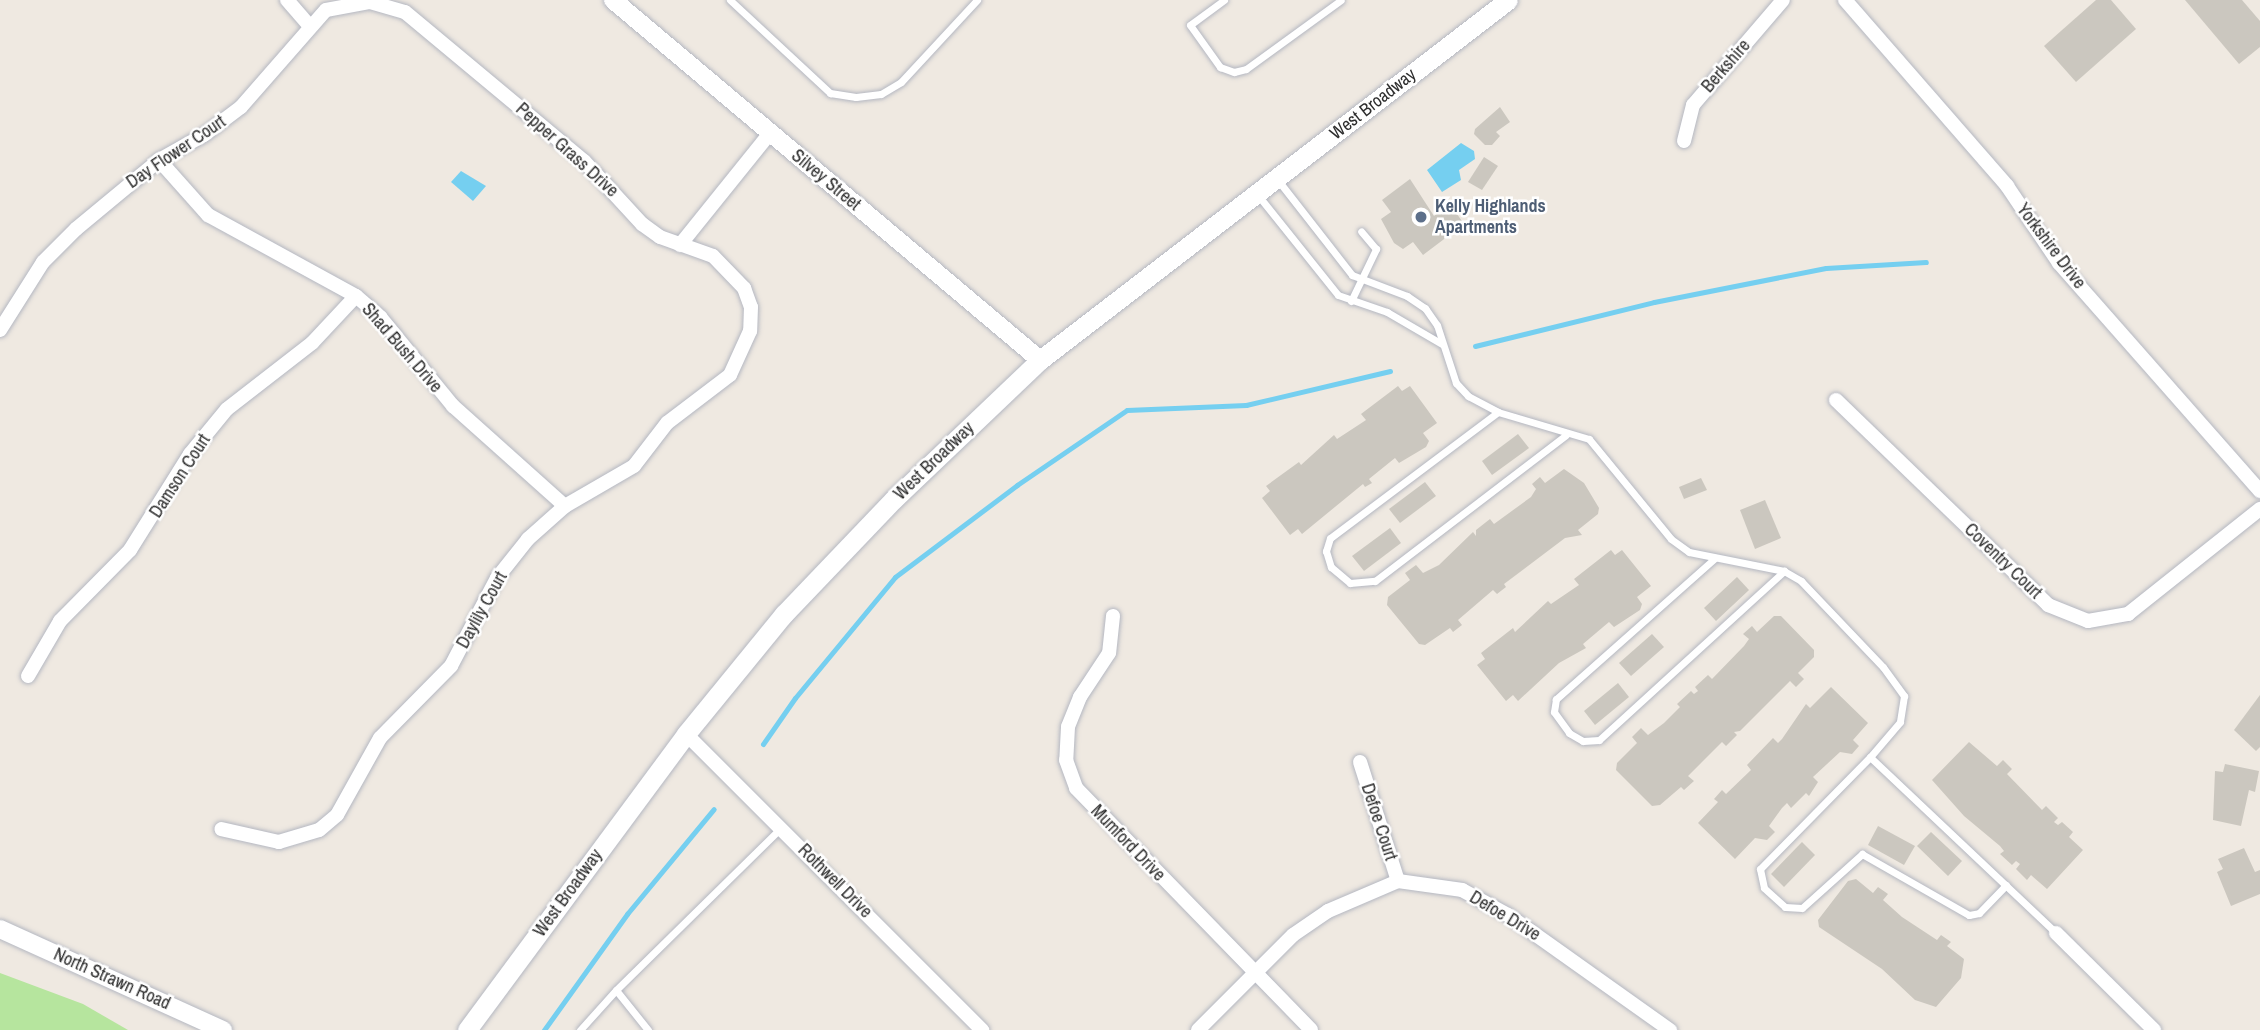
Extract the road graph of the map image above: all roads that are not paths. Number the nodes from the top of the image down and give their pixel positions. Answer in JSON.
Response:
{"nodes":[{"id":1,"x":287,"y":0,"type":"edge"},
{"id":2,"x":613,"y":0,"type":"edge"},
{"id":3,"x":730,"y":0,"type":"edge"},
{"id":4,"x":977,"y":0,"type":"edge"},
{"id":5,"x":1224,"y":0,"type":"edge"},
{"id":6,"x":1341,"y":0,"type":"edge"},
{"id":7,"x":1508,"y":0,"type":"edge"},
{"id":8,"x":1783,"y":0,"type":"edge"},
{"id":9,"x":1844,"y":0,"type":"edge"},
{"id":10,"x":370,"y":2,"type":"joint"},
{"id":11,"x":309,"y":25,"type":"junction"},
{"id":12,"x":770,"y":133,"type":"junction"},
{"id":13,"x":1684,"y":141,"type":"dead end"},
{"id":14,"x":159,"y":160,"type":"junction"},
{"id":15,"x":1276,"y":178,"type":"junction"},
{"id":16,"x":1256,"y":194,"type":"junction"},
{"id":17,"x":1361,"y":231,"type":"dead end"},
{"id":18,"x":680,"y":245,"type":"junction"},
{"id":19,"x":1362,"y":280,"type":"junction"},
{"id":20,"x":356,"y":296,"type":"junction"},
{"id":21,"x":1351,"y":302,"type":"junction"},
{"id":22,"x":751,"y":307,"type":"joint"},
{"id":23,"x":0,"y":330,"type":"edge"},
{"id":24,"x":1442,"y":344,"type":"junction"},
{"id":25,"x":1040,"y":360,"type":"junction"},
{"id":26,"x":1836,"y":400,"type":"dead end"},
{"id":27,"x":1498,"y":412,"type":"junction"},
{"id":28,"x":1566,"y":435,"type":"junction"},
{"id":29,"x":2260,"y":491,"type":"edge"},
{"id":30,"x":565,"y":506,"type":"junction"},
{"id":31,"x":2260,"y":509,"type":"edge"},
{"id":32,"x":1715,"y":558,"type":"junction"},
{"id":33,"x":1784,"y":571,"type":"junction"},
{"id":34,"x":1113,"y":616,"type":"dead end"},
{"id":35,"x":28,"y":676,"type":"dead end"},
{"id":36,"x":686,"y":734,"type":"junction"},
{"id":37,"x":1870,"y":757,"type":"junction"},
{"id":38,"x":1360,"y":762,"type":"dead end"},
{"id":39,"x":782,"y":828,"type":"junction"},
{"id":40,"x":221,"y":829,"type":"dead end"},
{"id":41,"x":1398,"y":881,"type":"junction"},
{"id":42,"x":2006,"y":886,"type":"junction"},
{"id":43,"x":0,"y":929,"type":"edge"},
{"id":44,"x":2056,"y":933,"type":"joint"},
{"id":45,"x":1255,"y":974,"type":"junction"},
{"id":46,"x":616,"y":990,"type":"junction"},
{"id":47,"x":646,"y":1029,"type":"edge"},
{"id":48,"x":223,"y":1030,"type":"edge"},
{"id":49,"x":467,"y":1030,"type":"edge"},
{"id":50,"x":580,"y":1030,"type":"edge"},
{"id":51,"x":982,"y":1030,"type":"edge"},
{"id":52,"x":1198,"y":1030,"type":"edge"},
{"id":53,"x":1311,"y":1030,"type":"edge"},
{"id":54,"x":1670,"y":1030,"type":"edge"},
{"id":55,"x":2154,"y":1030,"type":"edge"}],
"edges":[{"from":1,"to":11,"type":"street"},
{"from":2,"to":12,"type":"street","name":"Silvey Street"},
{"from":3,"to":4,"type":"lane"},
{"from":5,"to":6,"type":"lane"},
{"from":7,"to":15,"type":"main road","name":"West Broadway"},
{"from":8,"to":13,"type":"street","name":"Berkshire"},
{"from":9,"to":29,"type":"street","name":"Yorkshire Drive"},
{"from":10,"to":11,"type":"street","name":"Day Flower Court"},
{"from":10,"to":18,"type":"street","name":"Pepper Grass Drive"},
{"from":11,"to":14,"type":"street","name":"Day Flower Court"},
{"from":12,"to":18,"type":"street"},
{"from":12,"to":25,"type":"street","name":"Silvey Street"},
{"from":14,"to":20,"type":"street","name":"Shad Bush Drive"},
{"from":14,"to":23,"type":"street","name":"Day Flower Court"},
{"from":15,"to":16,"type":"main road","name":"West Broadway"},
{"from":15,"to":19,"type":"lane"},
{"from":16,"to":21,"type":"lane"},
{"from":16,"to":25,"type":"main road","name":"West Broadway"},
{"from":17,"to":19,"type":"lane"},
{"from":18,"to":22,"type":"street","name":"Pepper Grass Drive"},
{"from":19,"to":21,"type":"lane"},
{"from":19,"to":24,"type":"lane"},
{"from":20,"to":30,"type":"street","name":"Shad Bush Drive"},
{"from":20,"to":35,"type":"street","name":"Damson Court"},
{"from":21,"to":24,"type":"lane"},
{"from":22,"to":30,"type":"street","name":"Daylily Court"},
{"from":24,"to":27,"type":"lane"},
{"from":25,"to":36,"type":"main road","name":"West Broadway"},
{"from":26,"to":31,"type":"street","name":"Coventry Court"},
{"from":27,"to":28,"type":"lane"},
{"from":27,"to":28,"type":"lane"},
{"from":28,"to":32,"type":"lane"},
{"from":30,"to":40,"type":"street","name":"Daylily Court"},
{"from":32,"to":33,"type":"lane"},
{"from":32,"to":33,"type":"lane"},
{"from":33,"to":37,"type":"lane"},
{"from":34,"to":45,"type":"street","name":"Mumford Drive"},
{"from":36,"to":39,"type":"street","name":"Rothwell Drive"},
{"from":36,"to":49,"type":"main road","name":"West Broadway"},
{"from":37,"to":42,"type":"lane"},
{"from":37,"to":42,"type":"lane"},
{"from":38,"to":41,"type":"street","name":"Defoe Court"},
{"from":39,"to":46,"type":"lane"},
{"from":39,"to":51,"type":"street","name":"Rothwell Drive"},
{"from":41,"to":45,"type":"street"},
{"from":41,"to":54,"type":"street","name":"Defoe Drive"},
{"from":42,"to":44,"type":"lane"},
{"from":43,"to":48,"type":"street","name":"North Strawn Road"},
{"from":44,"to":55,"type":"street"},
{"from":45,"to":52,"type":"street"},
{"from":45,"to":53,"type":"street","name":"Mumford Drive"},
{"from":46,"to":47,"type":"lane"},
{"from":46,"to":50,"type":"lane"}]}
